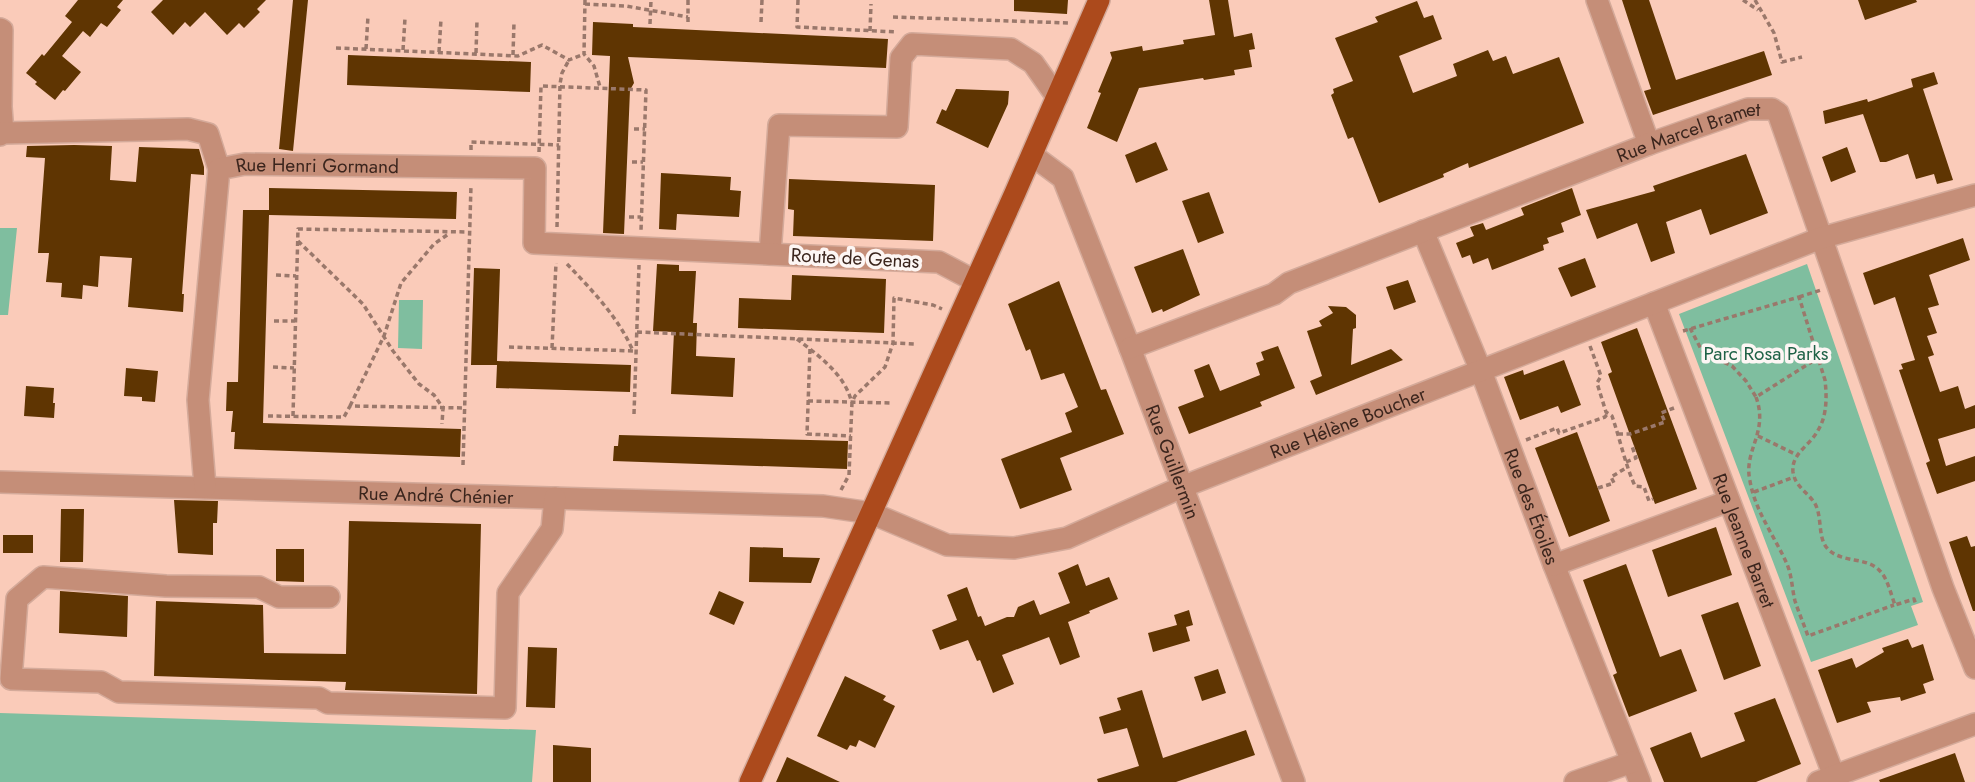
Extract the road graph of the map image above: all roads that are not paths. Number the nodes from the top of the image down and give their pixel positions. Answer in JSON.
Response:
{"nodes":[{"id":1,"x":1099,"y":0,"type":"edge"},
{"id":2,"x":1597,"y":0,"type":"edge"},
{"id":3,"x":0,"y":29,"type":"edge"},
{"id":4,"x":1057,"y":97,"type":"junction"},
{"id":5,"x":2,"y":134,"type":"edge"},
{"id":6,"x":1649,"y":144,"type":"junction"},
{"id":7,"x":1032,"y":155,"type":"junction"},
{"id":8,"x":219,"y":169,"type":"junction"},
{"id":9,"x":1975,"y":195,"type":"edge"},
{"id":10,"x":1423,"y":231,"type":"junction"},
{"id":11,"x":1821,"y":238,"type":"junction"},
{"id":12,"x":770,"y":254,"type":"junction"},
{"id":13,"x":975,"y":281,"type":"junction"},
{"id":14,"x":1654,"y":303,"type":"junction"},
{"id":15,"x":1130,"y":348,"type":"junction"},
{"id":16,"x":1481,"y":371,"type":"junction"},
{"id":17,"x":0,"y":482,"type":"edge"},
{"id":18,"x":205,"y":486,"type":"junction"},
{"id":19,"x":1182,"y":487,"type":"junction"},
{"id":20,"x":1738,"y":497,"type":"junction"},
{"id":21,"x":555,"y":498,"type":"junction"},
{"id":22,"x":871,"y":513,"type":"junction"},
{"id":23,"x":1553,"y":565,"type":"junction"},
{"id":24,"x":329,"y":597,"type":"dead end"},
{"id":25,"x":1975,"y":668,"type":"edge"},
{"id":26,"x":6,"y":679,"type":"edge"},
{"id":27,"x":1975,"y":724,"type":"edge"},
{"id":28,"x":1636,"y":772,"type":"edge"},
{"id":29,"x":1826,"y":779,"type":"edge"},
{"id":30,"x":750,"y":782,"type":"edge"},
{"id":31,"x":1294,"y":782,"type":"edge"},
{"id":32,"x":1575,"y":782,"type":"edge"}],
"edges":[{"from":1,"to":4,"type":"main road"},
{"from":2,"to":6,"type":"street"},
{"from":3,"to":5,"type":"street"},
{"from":4,"to":7,"type":"main road"},
{"from":4,"to":12,"type":"street","name":"Route de Genas"},
{"from":5,"to":8,"type":"street"},
{"from":6,"to":10,"type":"street","name":"Rue Marcel Bramet"},
{"from":6,"to":11,"type":"street","name":"Rue Marcel Bramet"},
{"from":7,"to":13,"type":"main road"},
{"from":7,"to":15,"type":"street","name":"Rue Guillermin"},
{"from":8,"to":12,"type":"street","name":"Rue Henri Gormand"},
{"from":8,"to":18,"type":"street","name":"Rue Henri Gormand"},
{"from":9,"to":11,"type":"street","name":"Rue Hélène Boucher"},
{"from":10,"to":15,"type":"street","name":"Rue Marcel Bramet"},
{"from":10,"to":16,"type":"street","name":"Rue des Étoiles"},
{"from":11,"to":14,"type":"street","name":"Rue Hélène Boucher"},
{"from":11,"to":25,"type":"street","name":"Rue Marcel Bramet"},
{"from":12,"to":13,"type":"street","name":"Route de Genas"},
{"from":13,"to":22,"type":"main road"},
{"from":14,"to":16,"type":"street","name":"Rue Hélène Boucher"},
{"from":14,"to":20,"type":"street","name":"Rue Jeanne Barret"},
{"from":15,"to":19,"type":"street","name":"Rue Guillermin"},
{"from":16,"to":19,"type":"street","name":"Rue Hélène Boucher"},
{"from":16,"to":23,"type":"street","name":"Rue des Étoiles"},
{"from":17,"to":18,"type":"street","name":"Rue André Chénier"},
{"from":18,"to":21,"type":"street","name":"Rue André Chénier"},
{"from":19,"to":22,"type":"street","name":"Rue Hélène Boucher"},
{"from":19,"to":31,"type":"street","name":"Rue Guillermin"},
{"from":20,"to":23,"type":"street"},
{"from":20,"to":29,"type":"street","name":"Rue Jeanne Barret"},
{"from":21,"to":22,"type":"street","name":"Rue André Chénier"},
{"from":21,"to":26,"type":"street"},
{"from":22,"to":30,"type":"main road"},
{"from":23,"to":28,"type":"street","name":"Rue des Étoiles"},
{"from":24,"to":26,"type":"street"},
{"from":27,"to":29,"type":"street"},
{"from":28,"to":32,"type":"street"}]}
